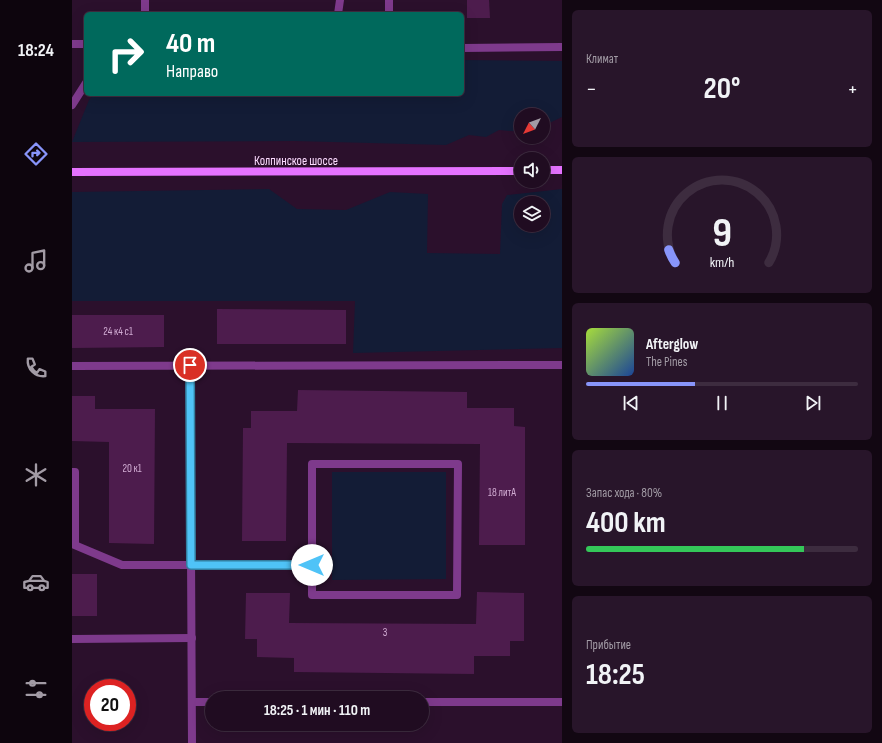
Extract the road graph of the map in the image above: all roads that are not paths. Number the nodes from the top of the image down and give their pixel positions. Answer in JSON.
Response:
{"nodes":[{"id":1,"x":144,"y":0,"type":"edge"},
{"id":2,"x":340,"y":0,"type":"edge"},
{"id":3,"x":389,"y":0,"type":"edge"},
{"id":4,"x":145,"y":12,"type":"edge"},
{"id":5,"x":338,"y":12,"type":"edge"},
{"id":6,"x":390,"y":12,"type":"edge"},
{"id":7,"x":72,"y":44,"type":"edge"},
{"id":8,"x":84,"y":44,"type":"edge"},
{"id":9,"x":562,"y":47,"type":"edge"},
{"id":10,"x":464,"y":48,"type":"edge"},
{"id":11,"x":84,"y":86,"type":"edge"},
{"id":12,"x":72,"y":106,"type":"edge"},
{"id":13,"x":550,"y":170,"type":"edge"},
{"id":14,"x":562,"y":170,"type":"edge"},
{"id":15,"x":514,"y":171,"type":"edge"},
{"id":16,"x":72,"y":172,"type":"edge"},
{"id":17,"x":190,"y":365,"type":"junction"},
{"id":18,"x":562,"y":365,"type":"edge"},
{"id":19,"x":72,"y":366,"type":"edge"},
{"id":20,"x":72,"y":472,"type":"edge"},
{"id":21,"x":74,"y":544,"type":"edge"},
{"id":22,"x":191,"y":565,"type":"junction"},
{"id":23,"x":312,"y":565,"type":"junction"},
{"id":24,"x":192,"y":638,"type":"junction"},
{"id":25,"x":72,"y":639,"type":"edge"},
{"id":26,"x":192,"y":702,"type":"junction"},
{"id":27,"x":205,"y":702,"type":"edge"},
{"id":28,"x":429,"y":702,"type":"edge"},
{"id":29,"x":562,"y":702,"type":"edge"},
{"id":30,"x":192,"y":743,"type":"edge"}],
"edges":[{"from":1,"to":4,"type":"street"},
{"from":2,"to":5,"type":"street"},
{"from":3,"to":6,"type":"street"},
{"from":7,"to":8,"type":"street"},
{"from":9,"to":10,"type":"street"},
{"from":11,"to":12,"type":"street"},
{"from":13,"to":14,"type":"main road"},
{"from":15,"to":16,"type":"main road","name":"Колпинское шоссе"},
{"from":17,"to":18,"type":"street"},
{"from":17,"to":19,"type":"street"},
{"from":17,"to":22,"type":"street"},
{"from":20,"to":21,"type":"street"},
{"from":21,"to":22,"type":"street"},
{"from":22,"to":23,"type":"street"},
{"from":22,"to":24,"type":"street"},
{"from":23,"to":23,"type":"street"},
{"from":24,"to":25,"type":"street"},
{"from":24,"to":26,"type":"street"},
{"from":26,"to":27,"type":"street"},
{"from":26,"to":30,"type":"street"},
{"from":28,"to":29,"type":"street"}]}
